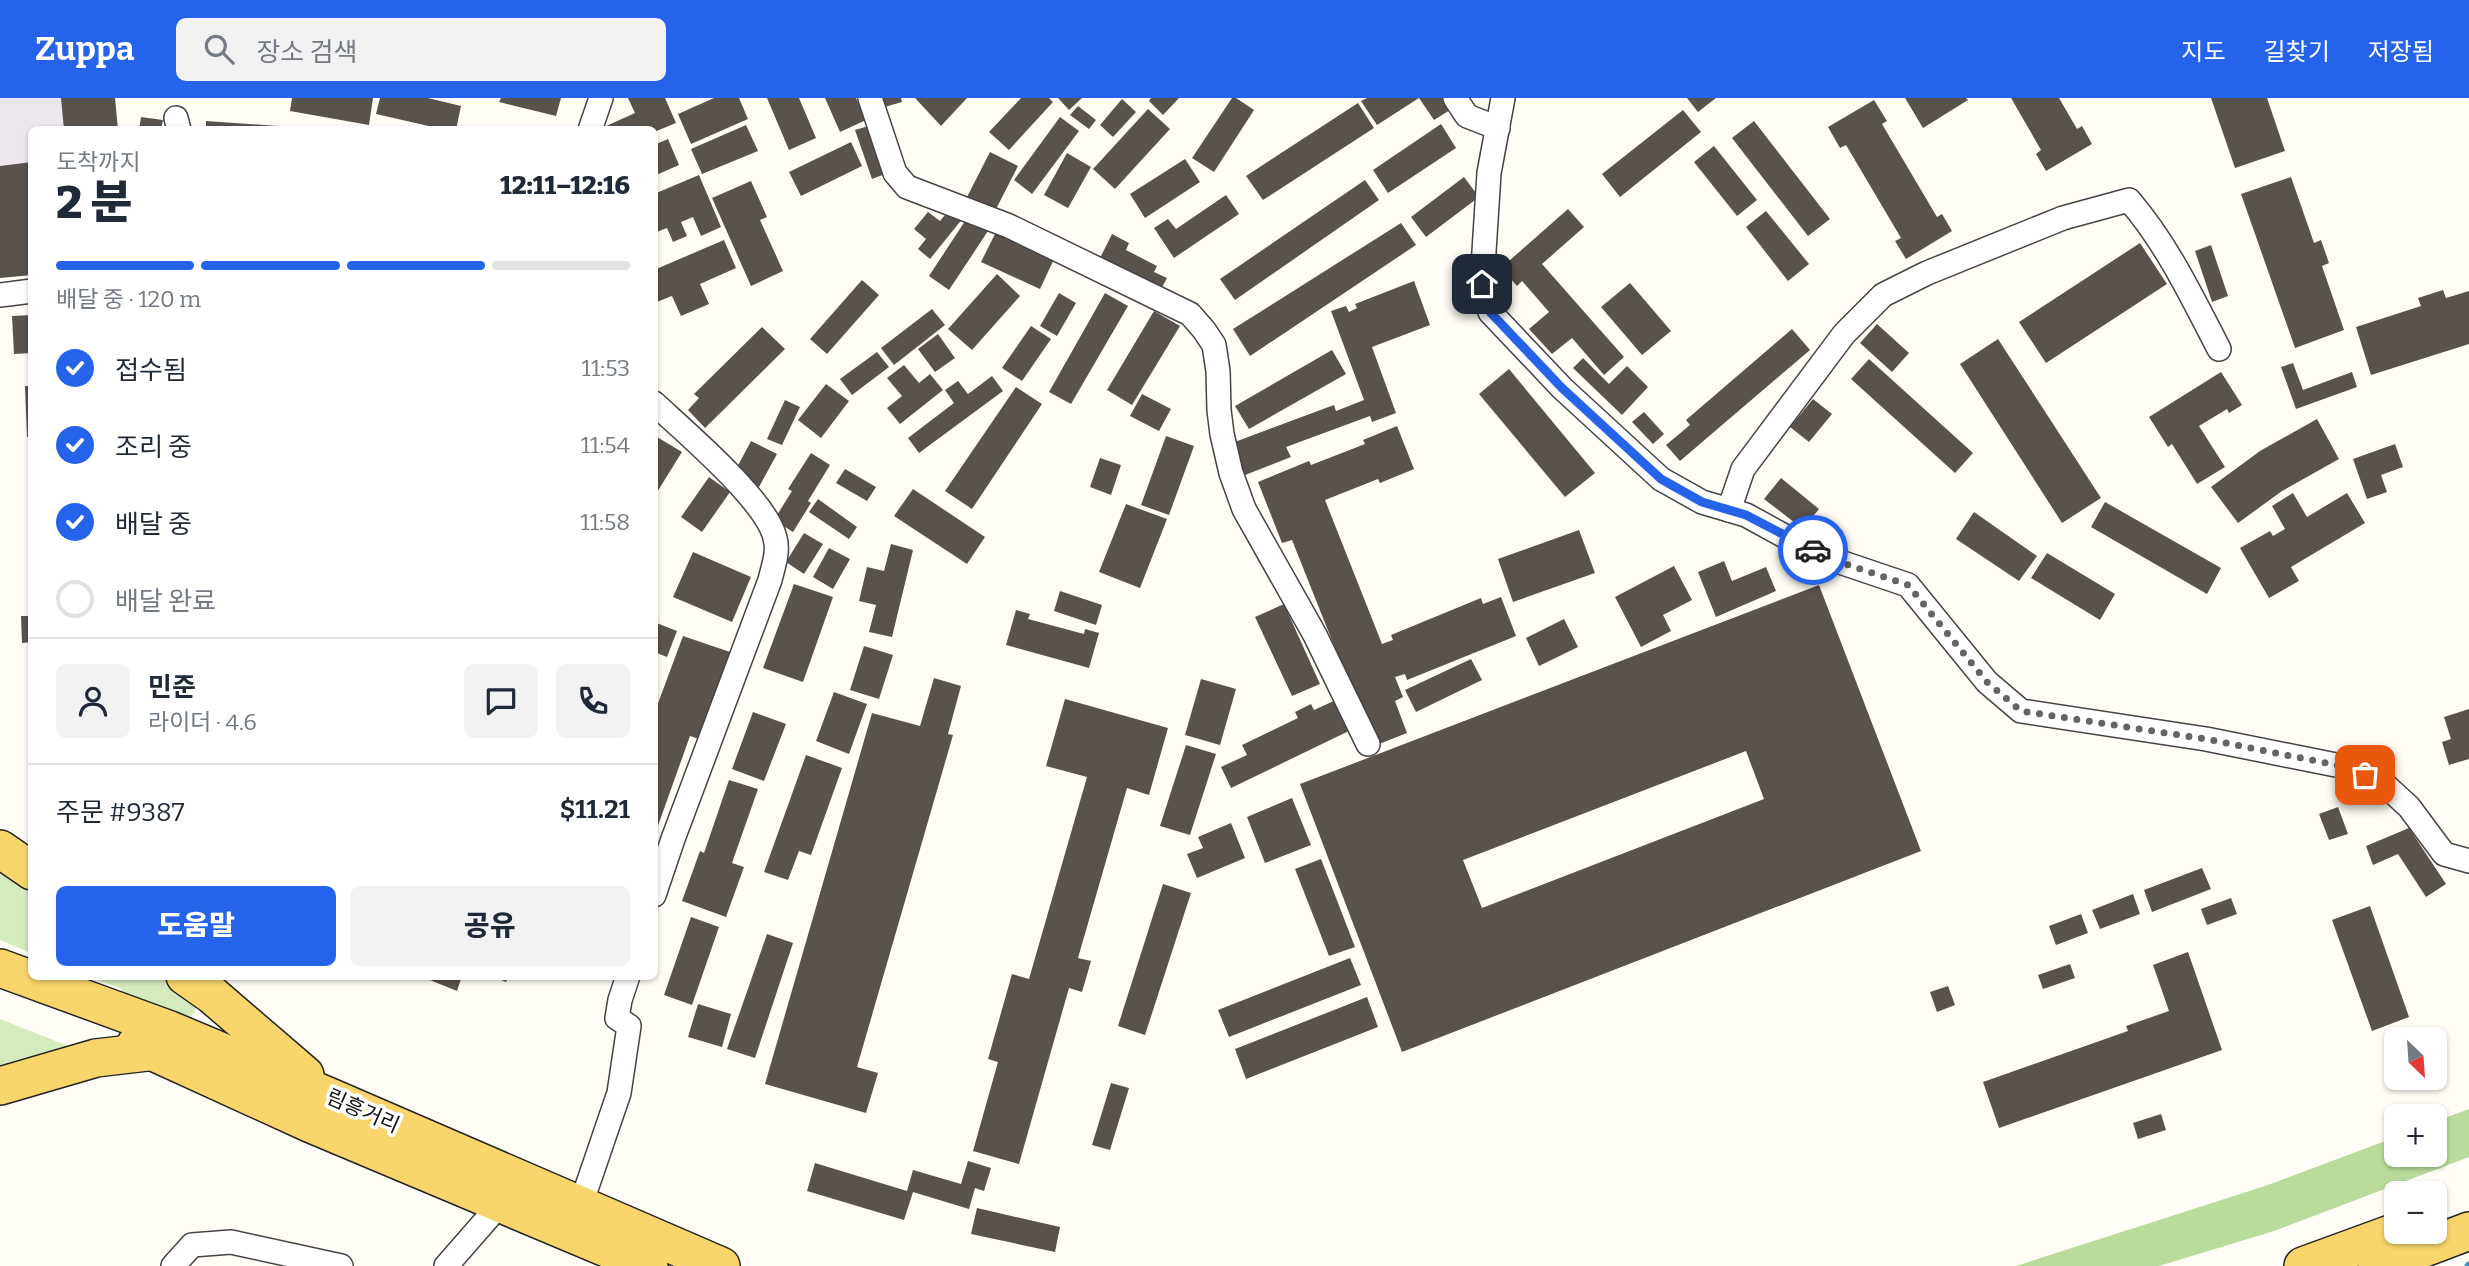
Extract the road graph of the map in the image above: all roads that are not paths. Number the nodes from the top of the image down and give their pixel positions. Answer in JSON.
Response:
{"nodes":[{"id":1,"x":601,"y":98,"type":"edge"},
{"id":2,"x":870,"y":98,"type":"edge"},
{"id":3,"x":1455,"y":98,"type":"edge"},
{"id":4,"x":1503,"y":98,"type":"edge"},
{"id":5,"x":591,"y":126,"type":"edge"},
{"id":6,"x":1498,"y":128,"type":"junction"},
{"id":7,"x":28,"y":292,"type":"edge"},
{"id":8,"x":0,"y":295,"type":"edge"},
{"id":9,"x":2220,"y":349,"type":"dead end"},
{"id":10,"x":658,"y":407,"type":"edge"},
{"id":11,"x":1729,"y":510,"type":"junction"},
{"id":12,"x":1368,"y":744,"type":"dead end"},
{"id":13,"x":0,"y":849,"type":"edge"},
{"id":14,"x":2469,"y":861,"type":"edge"},
{"id":15,"x":28,"y":868,"type":"edge"},
{"id":16,"x":658,"y":883,"type":"edge"},
{"id":17,"x":0,"y":968,"type":"edge"},
{"id":18,"x":28,"y":978,"type":"edge"},
{"id":19,"x":33,"y":980,"type":"edge"},
{"id":20,"x":627,"y":980,"type":"edge"},
{"id":21,"x":207,"y":983,"type":"edge"},
{"id":22,"x":0,"y":994,"type":"edge"},
{"id":23,"x":156,"y":1051,"type":"junction"},
{"id":24,"x":0,"y":1086,"type":"edge"},
{"id":25,"x":330,"y":1097,"type":"junction"},
{"id":26,"x":501,"y":1203,"type":"junction"},
{"id":27,"x":2469,"y":1205,"type":"edge"},
{"id":28,"x":580,"y":1207,"type":"junction"},
{"id":29,"x":2447,"y":1213,"type":"edge"},
{"id":30,"x":2469,"y":1231,"type":"edge"},
{"id":31,"x":2384,"y":1236,"type":"edge"},
{"id":32,"x":173,"y":1266,"type":"edge"},
{"id":33,"x":341,"y":1266,"type":"edge"},
{"id":34,"x":446,"y":1266,"type":"edge"},
{"id":35,"x":649,"y":1266,"type":"edge"},
{"id":36,"x":721,"y":1266,"type":"edge"},
{"id":37,"x":2303,"y":1266,"type":"edge"},
{"id":38,"x":2377,"y":1266,"type":"edge"}],
"edges":[{"from":1,"to":5,"type":"street"},
{"from":2,"to":12,"type":"street"},
{"from":3,"to":6,"type":"street"},
{"from":4,"to":6,"type":"street"},
{"from":6,"to":11,"type":"street"},
{"from":7,"to":8,"type":"street"},
{"from":9,"to":11,"type":"street"},
{"from":10,"to":16,"type":"street"},
{"from":11,"to":14,"type":"street"},
{"from":13,"to":15,"type":"main road"},
{"from":17,"to":18,"type":"main road","name":"림흥거리"},
{"from":19,"to":25,"type":"main road","name":"림흥거리"},
{"from":20,"to":28,"type":"street"},
{"from":21,"to":25,"type":"main road"},
{"from":22,"to":23,"type":"main road","name":"림흥거리"},
{"from":23,"to":24,"type":"main road"},
{"from":23,"to":26,"type":"main road","name":"림흥거리"},
{"from":25,"to":28,"type":"main road","name":"림흥거리"},
{"from":26,"to":34,"type":"street"},
{"from":26,"to":35,"type":"main road","name":"림흥거리"},
{"from":27,"to":29,"type":"main road"},
{"from":28,"to":36,"type":"main road","name":"림흥거리"},
{"from":30,"to":38,"type":"main road"},
{"from":31,"to":37,"type":"main road"},
{"from":32,"to":33,"type":"street"}]}
